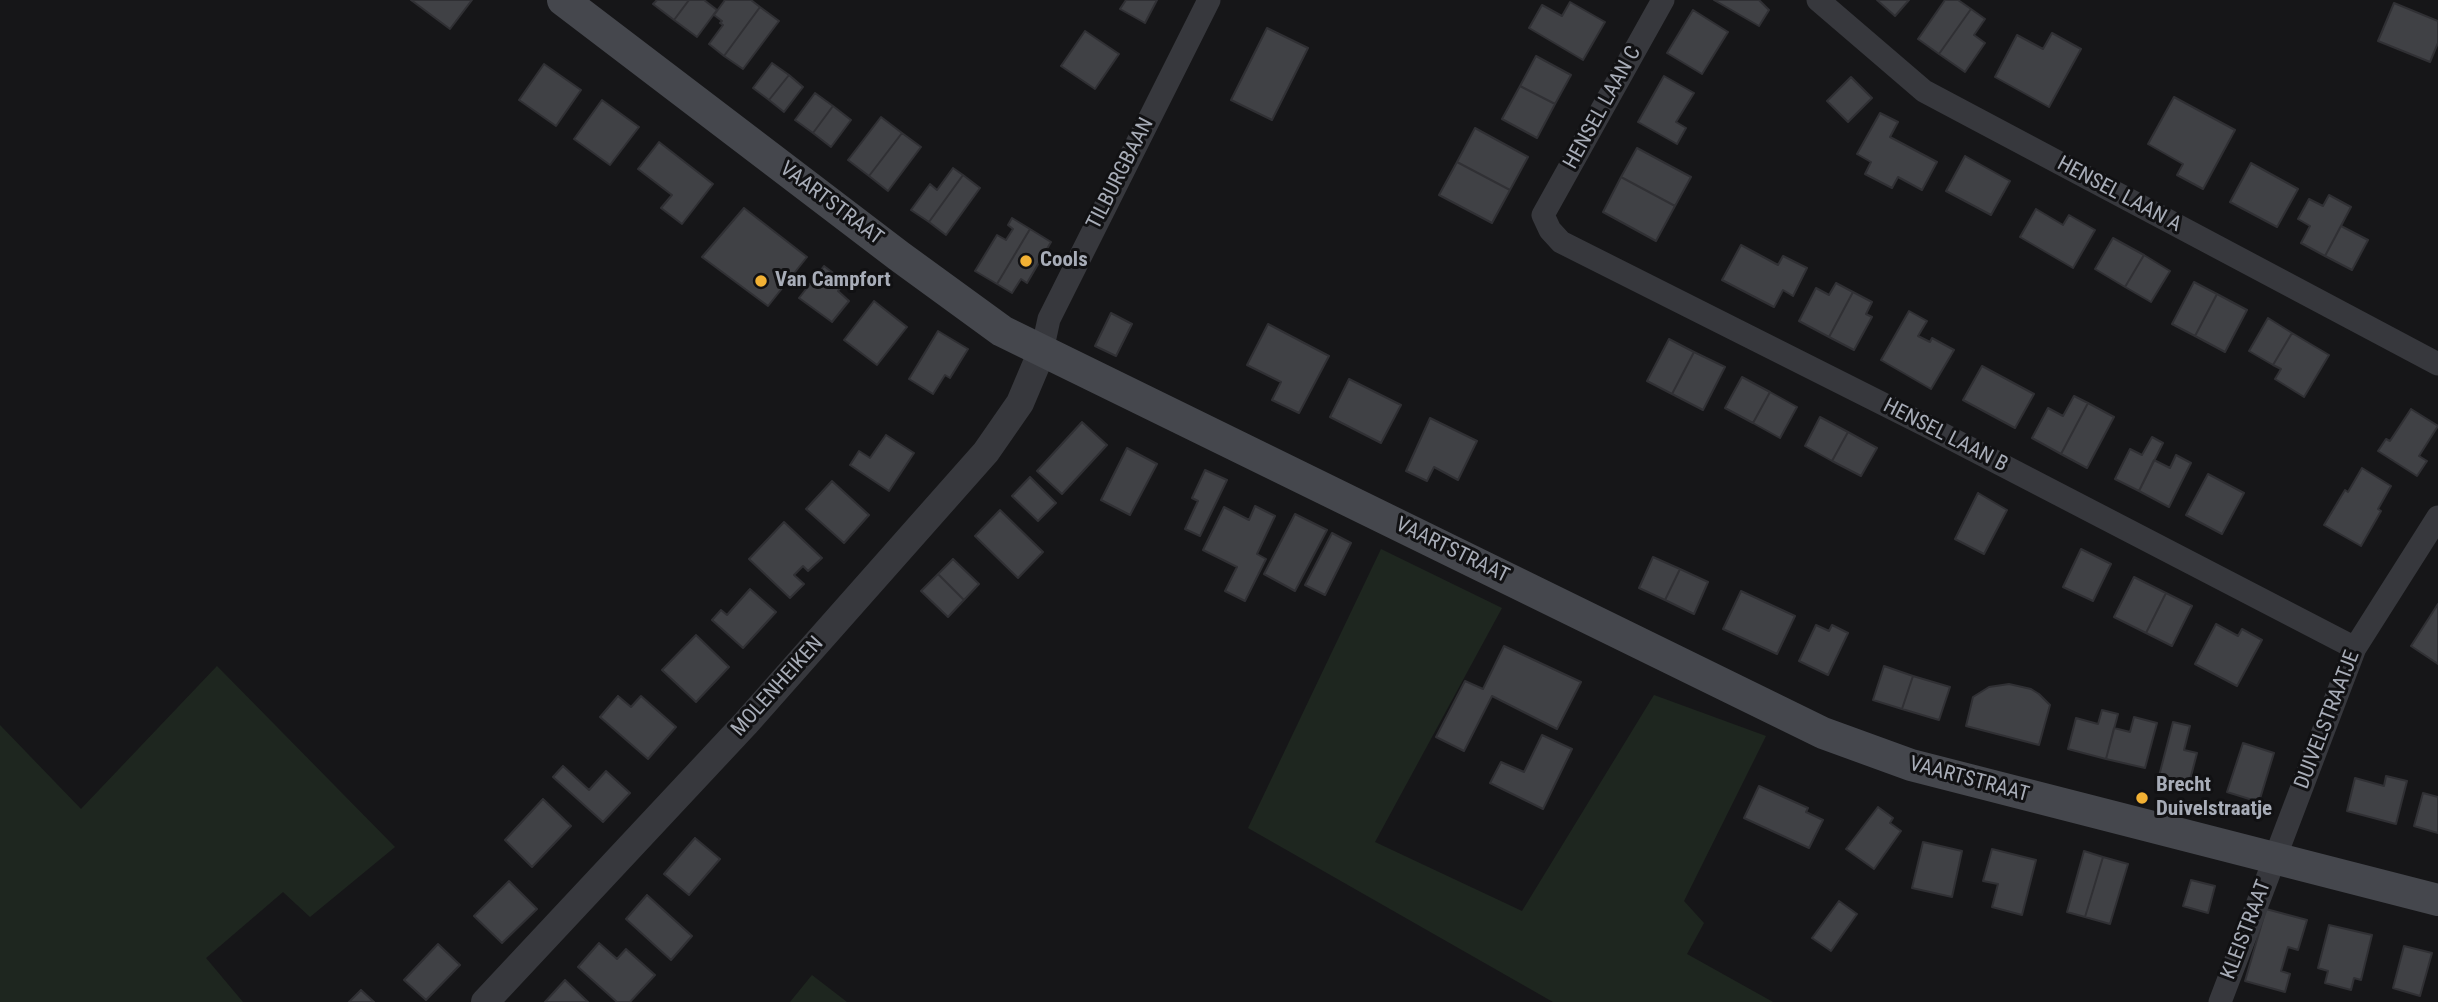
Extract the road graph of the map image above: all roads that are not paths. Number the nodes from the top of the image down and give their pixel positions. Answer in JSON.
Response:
{"nodes":[{"id":1,"x":563,"y":0,"type":"edge"},
{"id":2,"x":1209,"y":0,"type":"edge"},
{"id":3,"x":1663,"y":0,"type":"edge"},
{"id":4,"x":1818,"y":0,"type":"edge"},
{"id":5,"x":1543,"y":215,"type":"joint"},
{"id":6,"x":1042,"y":351,"type":"junction"},
{"id":7,"x":2438,"y":364,"type":"edge"},
{"id":8,"x":2438,"y":517,"type":"edge"},
{"id":9,"x":2355,"y":648,"type":"junction"},
{"id":10,"x":2274,"y":858,"type":"junction"},
{"id":11,"x":2438,"y":900,"type":"edge"},
{"id":12,"x":485,"y":1002,"type":"edge"},
{"id":13,"x":2220,"y":1002,"type":"edge"}],
"edges":[{"from":1,"to":6,"type":"main road","name":"VAARTSTRAAT"},
{"from":2,"to":6,"type":"street","name":"TILBURGBAAN"},
{"from":3,"to":5,"type":"street","name":"HENSEL LAAN C"},
{"from":4,"to":7,"type":"street","name":"HENSEL LAAN A"},
{"from":5,"to":9,"type":"street","name":"HENSEL LAAN B"},
{"from":6,"to":10,"type":"main road","name":"VAARTSTRAAT"},
{"from":6,"to":12,"type":"street","name":"MOLENHEIKEN"},
{"from":8,"to":9,"type":"street","name":"DUIVELSTRAATJE"},
{"from":9,"to":10,"type":"street","name":"DUIVELSTRAATJE"},
{"from":10,"to":11,"type":"main road","name":"VAARTSTRAAT"},
{"from":10,"to":13,"type":"street","name":"KLEISTRAAT"}]}
